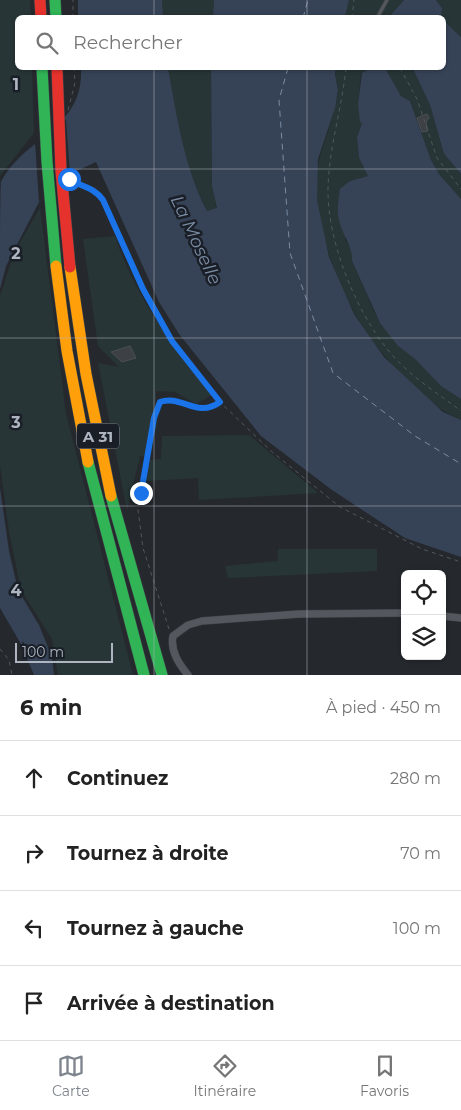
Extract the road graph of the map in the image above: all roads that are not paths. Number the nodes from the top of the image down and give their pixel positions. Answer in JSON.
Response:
{"nodes":[{"id":1,"x":40,"y":0,"type":"edge"},
{"id":2,"x":56,"y":0,"type":"edge"},
{"id":3,"x":387,"y":0,"type":"edge"},
{"id":4,"x":40,"y":15,"type":"edge"},
{"id":5,"x":56,"y":15,"type":"edge"},
{"id":6,"x":379,"y":15,"type":"edge"},
{"id":7,"x":42,"y":70,"type":"edge"},
{"id":8,"x":57,"y":70,"type":"edge"},
{"id":9,"x":401,"y":613,"type":"edge"},
{"id":10,"x":446,"y":616,"type":"edge"},
{"id":11,"x":461,"y":618,"type":"edge"},
{"id":12,"x":144,"y":675,"type":"edge"},
{"id":13,"x":162,"y":675,"type":"edge"},
{"id":14,"x":188,"y":675,"type":"edge"}],
"edges":[{"from":1,"to":4,"type":"highway"},
{"from":2,"to":5,"type":"highway"},
{"from":3,"to":6,"type":"lane"},
{"from":7,"to":12,"type":"highway","number":"A 31"},
{"from":8,"to":13,"type":"highway","number":"A 31"},
{"from":9,"to":14,"type":"street"},
{"from":10,"to":11,"type":"street"}]}
